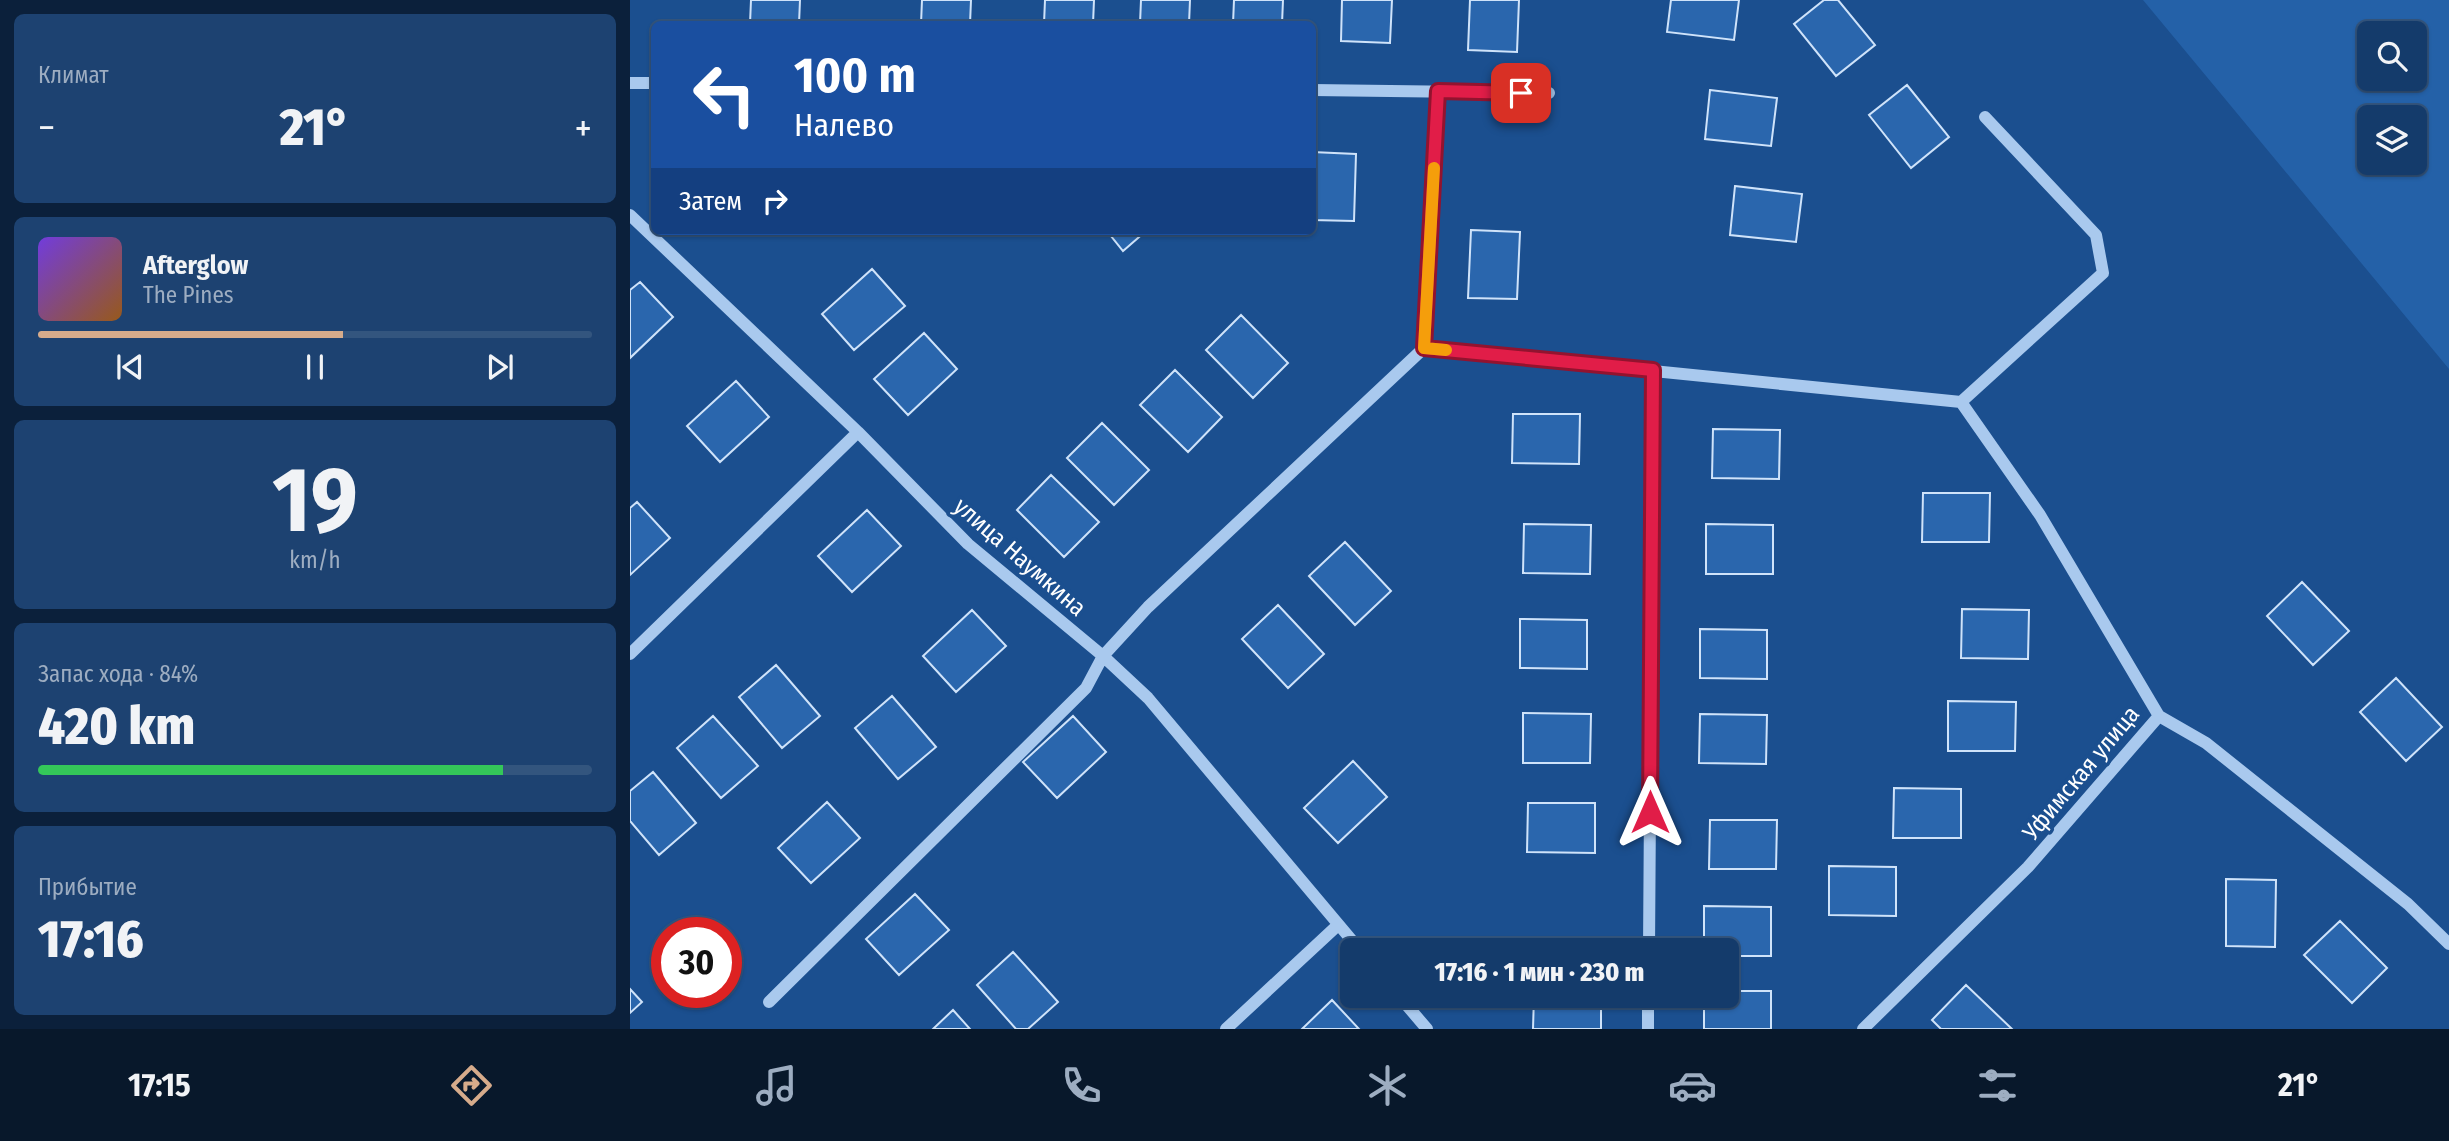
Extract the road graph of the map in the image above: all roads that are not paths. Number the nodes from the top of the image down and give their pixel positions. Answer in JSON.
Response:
{"nodes":[{"id":1,"x":630,"y":83,"type":"edge"},
{"id":2,"x":651,"y":83,"type":"edge"},
{"id":3,"x":1316,"y":90,"type":"edge"},
{"id":4,"x":1438,"y":91,"type":"junction"},
{"id":5,"x":1549,"y":93,"type":"dead end"},
{"id":6,"x":1985,"y":117,"type":"dead end"},
{"id":7,"x":630,"y":215,"type":"edge"},
{"id":8,"x":651,"y":235,"type":"edge"},
{"id":9,"x":651,"y":235,"type":"edge"},
{"id":10,"x":1424,"y":348,"type":"junction"},
{"id":11,"x":1653,"y":370,"type":"junction"},
{"id":12,"x":1961,"y":402,"type":"junction"},
{"id":13,"x":858,"y":432,"type":"junction"},
{"id":14,"x":630,"y":654,"type":"edge"},
{"id":15,"x":1103,"y":656,"type":"junction"},
{"id":16,"x":2159,"y":716,"type":"junction"},
{"id":17,"x":1338,"y":925,"type":"junction"},
{"id":18,"x":1349,"y":938,"type":"edge"},
{"id":19,"x":1649,"y":938,"type":"edge"},
{"id":20,"x":2449,"y":944,"type":"edge"},
{"id":21,"x":769,"y":1002,"type":"dead end"},
{"id":22,"x":1409,"y":1008,"type":"edge"},
{"id":23,"x":1648,"y":1008,"type":"edge"},
{"id":24,"x":1226,"y":1029,"type":"edge"},
{"id":25,"x":1427,"y":1029,"type":"edge"},
{"id":26,"x":1648,"y":1029,"type":"edge"},
{"id":27,"x":1863,"y":1029,"type":"edge"}],
"edges":[{"from":1,"to":2,"type":"street"},
{"from":3,"to":4,"type":"street"},
{"from":4,"to":5,"type":"street"},
{"from":4,"to":10,"type":"street"},
{"from":6,"to":12,"type":"street"},
{"from":7,"to":8,"type":"street","name":"улица Наумкина"},
{"from":9,"to":13,"type":"street","name":"улица Наумкина"},
{"from":10,"to":11,"type":"street"},
{"from":10,"to":15,"type":"street"},
{"from":11,"to":12,"type":"street"},
{"from":11,"to":19,"type":"street"},
{"from":12,"to":16,"type":"street","name":"Уфимская улица"},
{"from":13,"to":14,"type":"street"},
{"from":13,"to":15,"type":"street","name":"улица Наумкина"},
{"from":15,"to":17,"type":"street","name":"улица Наумкина"},
{"from":15,"to":21,"type":"street"},
{"from":16,"to":20,"type":"street"},
{"from":16,"to":27,"type":"street","name":"Уфимская улица"},
{"from":17,"to":18,"type":"street","name":"улица Наумкина"},
{"from":17,"to":24,"type":"street"},
{"from":22,"to":25,"type":"street"},
{"from":23,"to":26,"type":"street"}]}
